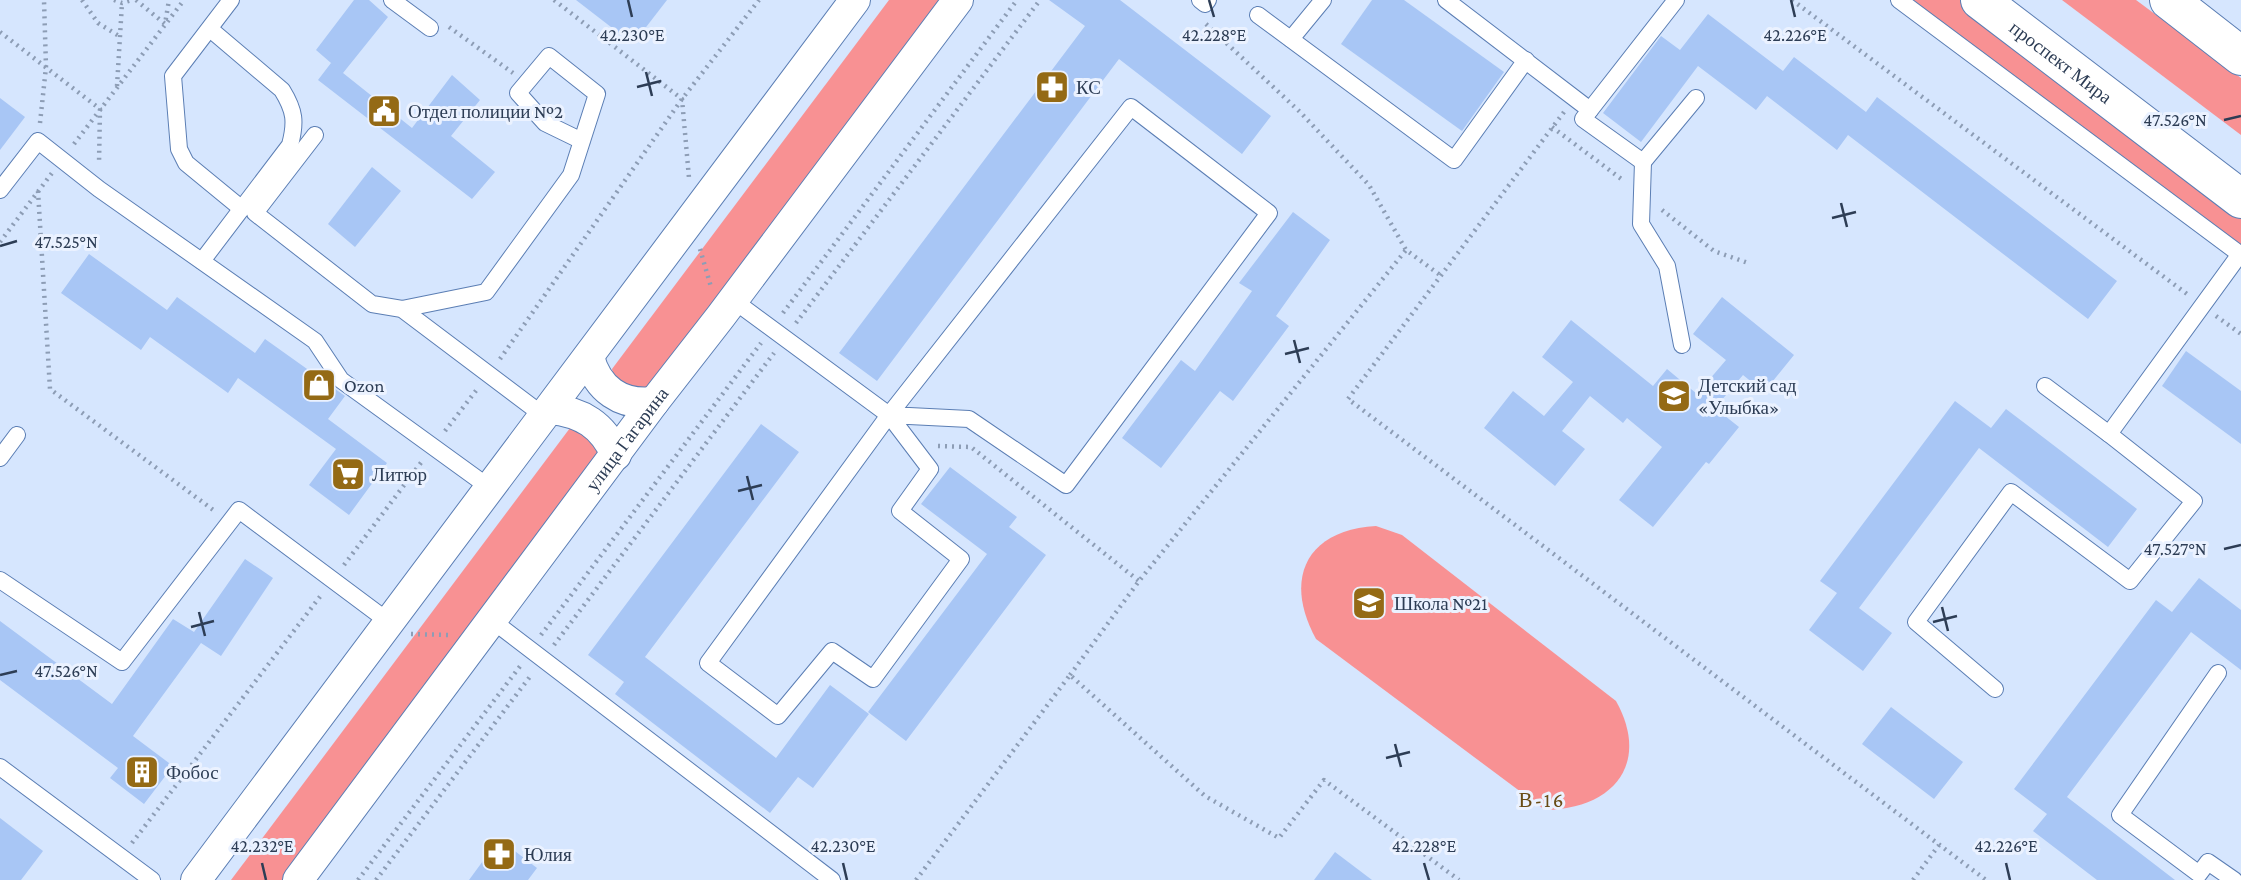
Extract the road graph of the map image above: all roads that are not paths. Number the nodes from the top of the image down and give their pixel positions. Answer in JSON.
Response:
{"nodes":[{"id":1,"x":231,"y":0,"type":"edge"},
{"id":2,"x":392,"y":0,"type":"edge"},
{"id":3,"x":855,"y":0,"type":"edge"},
{"id":4,"x":958,"y":0,"type":"edge"},
{"id":5,"x":1200,"y":0,"type":"edge"},
{"id":6,"x":1208,"y":0,"type":"edge"},
{"id":7,"x":1323,"y":0,"type":"edge"},
{"id":8,"x":1446,"y":0,"type":"edge"},
{"id":9,"x":1676,"y":0,"type":"edge"},
{"id":10,"x":1899,"y":0,"type":"edge"},
{"id":11,"x":2169,"y":0,"type":"edge"},
{"id":12,"x":1983,"y":1,"type":"edge"},
{"id":13,"x":1258,"y":15,"type":"dead end"},
{"id":14,"x":436,"y":25,"type":"road end"},
{"id":15,"x":210,"y":29,"type":"junction"},
{"id":16,"x":1291,"y":39,"type":"junction"},
{"id":17,"x":2241,"y":56,"type":"edge"},
{"id":18,"x":1526,"y":60,"type":"junction"},
{"id":19,"x":1696,"y":98,"type":"dead end"},
{"id":20,"x":1590,"y":110,"type":"junction"},
{"id":21,"x":315,"y":135,"type":"dead end"},
{"id":22,"x":582,"y":141,"type":"junction"},
{"id":23,"x":1643,"y":162,"type":"junction"},
{"id":24,"x":0,"y":190,"type":"edge"},
{"id":25,"x":2241,"y":199,"type":"edge"},
{"id":26,"x":242,"y":209,"type":"junction"},
{"id":27,"x":2240,"y":254,"type":"edge"},
{"id":28,"x":202,"y":261,"type":"junction"},
{"id":29,"x":733,"y":300,"type":"junction"},
{"id":30,"x":402,"y":309,"type":"junction"},
{"id":31,"x":1682,"y":345,"type":"dead end"},
{"id":32,"x":589,"y":357,"type":"junction"},
{"id":33,"x":2045,"y":386,"type":"dead end"},
{"id":34,"x":654,"y":402,"type":"junction"},
{"id":35,"x":547,"y":413,"type":"junction"},
{"id":36,"x":889,"y":415,"type":"junction"},
{"id":37,"x":2109,"y":433,"type":"junction"},
{"id":38,"x":17,"y":435,"type":"dead end"},
{"id":39,"x":616,"y":455,"type":"junction"},
{"id":40,"x":0,"y":458,"type":"edge"},
{"id":41,"x":490,"y":488,"type":"junction"},
{"id":42,"x":0,"y":580,"type":"edge"},
{"id":43,"x":384,"y":628,"type":"junction"},
{"id":44,"x":488,"y":628,"type":"junction"},
{"id":45,"x":2218,"y":673,"type":"dead end"},
{"id":46,"x":1995,"y":689,"type":"dead end"},
{"id":47,"x":0,"y":767,"type":"edge"},
{"id":48,"x":152,"y":880,"type":"edge"},
{"id":49,"x":195,"y":880,"type":"edge"},
{"id":50,"x":298,"y":880,"type":"edge"},
{"id":51,"x":832,"y":880,"type":"edge"},
{"id":52,"x":2234,"y":880,"type":"edge"}],
"edges":[{"from":1,"to":15,"type":"lane"},
{"from":2,"to":14,"type":"lane"},
{"from":3,"to":32,"type":"street"},
{"from":4,"to":29,"type":"street","name":"улица Гагарина"},
{"from":5,"to":6,"type":"lane"},
{"from":7,"to":16,"type":"lane"},
{"from":8,"to":18,"type":"lane"},
{"from":9,"to":20,"type":"lane"},
{"from":10,"to":27,"type":"lane"},
{"from":11,"to":17,"type":"main road"},
{"from":12,"to":25,"type":"main road","name":"проспект Мира"},
{"from":13,"to":16,"type":"lane"},
{"from":15,"to":26,"type":"lane"},
{"from":15,"to":26,"type":"lane"},
{"from":16,"to":18,"type":"lane"},
{"from":18,"to":20,"type":"lane"},
{"from":19,"to":23,"type":"lane"},
{"from":20,"to":23,"type":"lane"},
{"from":21,"to":30,"type":"lane"},
{"from":22,"to":22,"type":"lane"},
{"from":22,"to":30,"type":"lane"},
{"from":23,"to":31,"type":"lane"},
{"from":24,"to":28,"type":"lane"},
{"from":26,"to":28,"type":"lane"},
{"from":27,"to":37,"type":"lane"},
{"from":28,"to":41,"type":"lane"},
{"from":29,"to":34,"type":"street","name":"улица Гагарина"},
{"from":29,"to":36,"type":"lane"},
{"from":30,"to":35,"type":"lane"},
{"from":32,"to":34,"type":"street"},
{"from":32,"to":35,"type":"street"},
{"from":33,"to":37,"type":"lane"},
{"from":34,"to":39,"type":"street","name":"улица Гагарина"},
{"from":35,"to":39,"type":"street"},
{"from":35,"to":41,"type":"street"},
{"from":36,"to":36,"type":"lane"},
{"from":36,"to":36,"type":"lane"},
{"from":37,"to":46,"type":"lane"},
{"from":38,"to":40,"type":"lane"},
{"from":39,"to":44,"type":"street","name":"улица Гагарина"},
{"from":41,"to":43,"type":"street"},
{"from":42,"to":43,"type":"lane"},
{"from":43,"to":49,"type":"street"},
{"from":44,"to":50,"type":"street","name":"улица Гагарина"},
{"from":44,"to":51,"type":"lane"},
{"from":45,"to":52,"type":"lane"},
{"from":47,"to":48,"type":"lane"}]}
